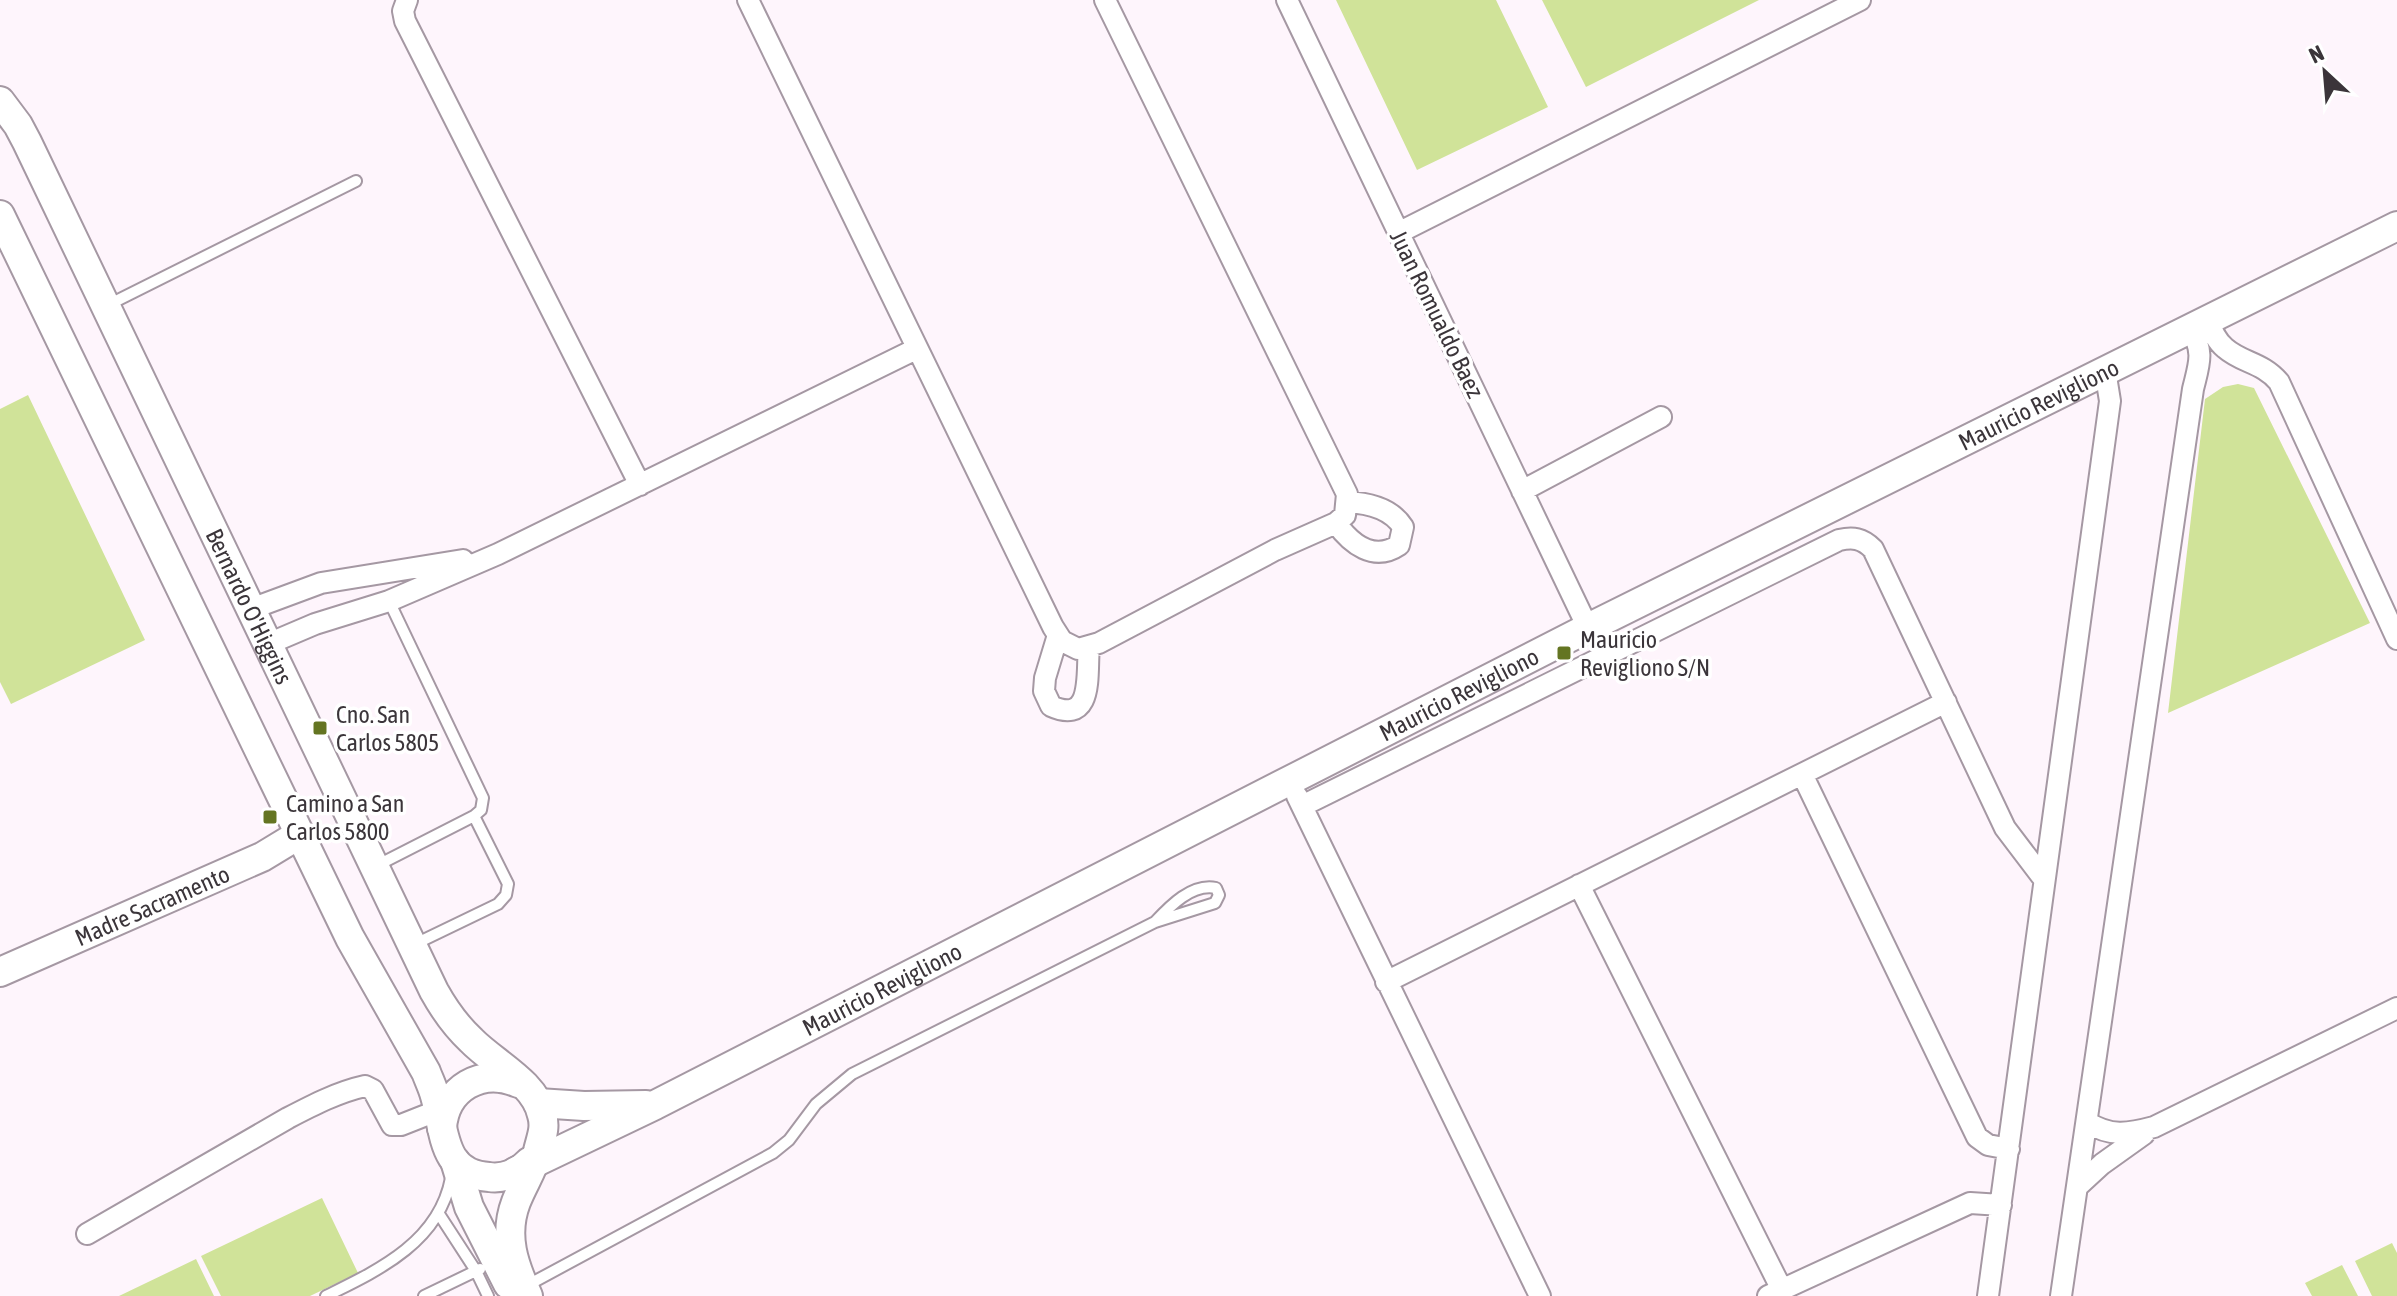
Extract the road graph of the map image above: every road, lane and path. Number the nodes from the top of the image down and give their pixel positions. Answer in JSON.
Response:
{"nodes":[{"id":1,"x":407,"y":0,"type":"edge"},
{"id":2,"x":748,"y":0,"type":"edge"},
{"id":3,"x":1105,"y":0,"type":"edge"},
{"id":4,"x":1287,"y":0,"type":"edge"},
{"id":5,"x":1860,"y":0,"type":"edge"},
{"id":6,"x":0,"y":101,"type":"edge"},
{"id":7,"x":356,"y":181,"type":"dead end"},
{"id":8,"x":0,"y":215,"type":"edge"},
{"id":9,"x":2397,"y":226,"type":"edge"},
{"id":10,"x":1398,"y":233,"type":"junction"},
{"id":11,"x":106,"y":306,"type":"junction"},
{"id":12,"x":2199,"y":324,"type":"junction"},
{"id":13,"x":916,"y":349,"type":"junction"},
{"id":14,"x":2233,"y":353,"type":"junction"},
{"id":15,"x":2105,"y":370,"type":"junction"},
{"id":16,"x":2197,"y":370,"type":"junction"},
{"id":17,"x":1661,"y":417,"type":"dead end"},
{"id":18,"x":640,"y":485,"type":"junction"},
{"id":19,"x":1522,"y":491,"type":"junction"},
{"id":20,"x":1347,"y":502,"type":"junction"},
{"id":21,"x":1336,"y":523,"type":"junction"},
{"id":22,"x":498,"y":554,"type":"junction"},
{"id":23,"x":389,"y":601,"type":"junction"},
{"id":24,"x":251,"y":609,"type":"junction"},
{"id":25,"x":1588,"y":628,"type":"junction"},
{"id":26,"x":1058,"y":635,"type":"junction"},
{"id":27,"x":2397,"y":639,"type":"edge"},
{"id":28,"x":268,"y":644,"type":"junction"},
{"id":29,"x":1089,"y":648,"type":"junction"},
{"id":30,"x":1946,"y":702,"type":"junction"},
{"id":31,"x":1803,"y":776,"type":"junction"},
{"id":32,"x":1290,"y":779,"type":"junction"},
{"id":33,"x":1302,"y":806,"type":"junction"},
{"id":34,"x":474,"y":816,"type":"junction"},
{"id":35,"x":300,"y":834,"type":"junction"},
{"id":36,"x":374,"y":866,"type":"junction"},
{"id":37,"x":2043,"y":878,"type":"junction"},
{"id":38,"x":1579,"y":885,"type":"junction"},
{"id":39,"x":1155,"y":922,"type":"junction"},
{"id":40,"x":412,"y":946,"type":"junction"},
{"id":41,"x":0,"y":972,"type":"edge"},
{"id":42,"x":1386,"y":982,"type":"junction"},
{"id":43,"x":2397,"y":1008,"type":"edge"},
{"id":44,"x":533,"y":1097,"type":"junction"},
{"id":45,"x":655,"y":1105,"type":"junction"},
{"id":46,"x":440,"y":1120,"type":"junction"},
{"id":47,"x":2087,"y":1122,"type":"junction"},
{"id":48,"x":2154,"y":1127,"type":"junction"},
{"id":49,"x":2009,"y":1149,"type":"junction"},
{"id":50,"x":455,"y":1161,"type":"junction"},
{"id":51,"x":530,"y":1162,"type":"junction"},
{"id":52,"x":2077,"y":1187,"type":"junction"},
{"id":53,"x":2001,"y":1205,"type":"junction"},
{"id":54,"x":439,"y":1214,"type":"junction"},
{"id":55,"x":87,"y":1234,"type":"dead end"},
{"id":56,"x":486,"y":1266,"type":"junction"},
{"id":57,"x":522,"y":1293,"type":"edge"},
{"id":58,"x":1775,"y":1293,"type":"edge"},
{"id":59,"x":327,"y":1296,"type":"edge"},
{"id":60,"x":424,"y":1296,"type":"edge"},
{"id":61,"x":488,"y":1296,"type":"edge"},
{"id":62,"x":1540,"y":1296,"type":"edge"},
{"id":63,"x":1988,"y":1296,"type":"edge"},
{"id":64,"x":2061,"y":1296,"type":"edge"}],
"edges":[{"from":1,"to":18,"type":"street"},
{"from":2,"to":13,"type":"street"},
{"from":3,"to":20,"type":"street"},
{"from":4,"to":10,"type":"street","name":"Juan Romualdo Baez"},
{"from":5,"to":10,"type":"street"},
{"from":6,"to":11,"type":"main road","name":"Bernardo O'Higgins"},
{"from":7,"to":11,"type":"lane"},
{"from":8,"to":35,"type":"main road"},
{"from":9,"to":12,"type":"main road","name":"Mauricio Revigliono"},
{"from":10,"to":19,"type":"street","name":"Juan Romualdo Baez"},
{"from":11,"to":24,"type":"main road","name":"Bernardo O'Higgins"},
{"from":12,"to":14,"type":"street"},
{"from":12,"to":15,"type":"main road","name":"Mauricio Revigliono"},
{"from":12,"to":16,"type":"street"},
{"from":13,"to":18,"type":"street"},
{"from":13,"to":26,"type":"street"},
{"from":14,"to":16,"type":"street"},
{"from":14,"to":27,"type":"street"},
{"from":15,"to":25,"type":"main road","name":"Mauricio Revigliono"},
{"from":15,"to":37,"type":"street"},
{"from":16,"to":47,"type":"street"},
{"from":17,"to":19,"type":"street"},
{"from":18,"to":22,"type":"street"},
{"from":19,"to":25,"type":"street","name":"Juan Romualdo Baez"},
{"from":20,"to":21,"type":"street"},
{"from":20,"to":21,"type":"street"},
{"from":21,"to":29,"type":"street"},
{"from":22,"to":23,"type":"street"},
{"from":22,"to":24,"type":"street"},
{"from":23,"to":28,"type":"street"},
{"from":23,"to":34,"type":"lane"},
{"from":24,"to":28,"type":"main road","name":"Bernardo O'Higgins"},
{"from":25,"to":32,"type":"main road","name":"Mauricio Revigliono"},
{"from":26,"to":29,"type":"street"},
{"from":26,"to":29,"type":"street"},
{"from":28,"to":36,"type":"main road","name":"Bernardo O'Higgins"},
{"from":30,"to":31,"type":"street"},
{"from":30,"to":33,"type":"street"},
{"from":30,"to":37,"type":"street"},
{"from":31,"to":38,"type":"street"},
{"from":31,"to":49,"type":"street"},
{"from":32,"to":33,"type":"street"},
{"from":32,"to":45,"type":"main road","name":"Mauricio Revigliono"},
{"from":33,"to":42,"type":"street"},
{"from":34,"to":36,"type":"lane"},
{"from":34,"to":40,"type":"lane"},
{"from":35,"to":41,"type":"main road","name":"Madre Sacramento"},
{"from":35,"to":46,"type":"main road"},
{"from":36,"to":40,"type":"main road","name":"Bernardo O'Higgins"},
{"from":37,"to":49,"type":"street"},
{"from":38,"to":42,"type":"street"},
{"from":38,"to":58,"type":"street"},
{"from":39,"to":39,"type":"lane"},
{"from":39,"to":57,"type":"lane"},
{"from":40,"to":44,"type":"main road","name":"Bernardo O'Higgins"},
{"from":42,"to":62,"type":"street"},
{"from":43,"to":48,"type":"street"},
{"from":44,"to":45,"type":"main road","name":"Mauricio Revigliono"},
{"from":44,"to":46,"type":"main road"},
{"from":44,"to":51,"type":"main road"},
{"from":45,"to":51,"type":"main road","name":"Mauricio Revigliono"},
{"from":46,"to":50,"type":"main road"},
{"from":46,"to":55,"type":"street"},
{"from":47,"to":48,"type":"street"},
{"from":47,"to":52,"type":"street"},
{"from":48,"to":52,"type":"street"},
{"from":49,"to":53,"type":"street"},
{"from":50,"to":51,"type":"main road"},
{"from":50,"to":54,"type":"lane"},
{"from":50,"to":56,"type":"main road"},
{"from":51,"to":57,"type":"main road"},
{"from":52,"to":64,"type":"street"},
{"from":53,"to":58,"type":"street"},
{"from":53,"to":63,"type":"street"},
{"from":54,"to":56,"type":"lane"},
{"from":54,"to":59,"type":"lane"},
{"from":56,"to":57,"type":"main road"},
{"from":56,"to":60,"type":"lane"},
{"from":56,"to":61,"type":"lane"}]}
